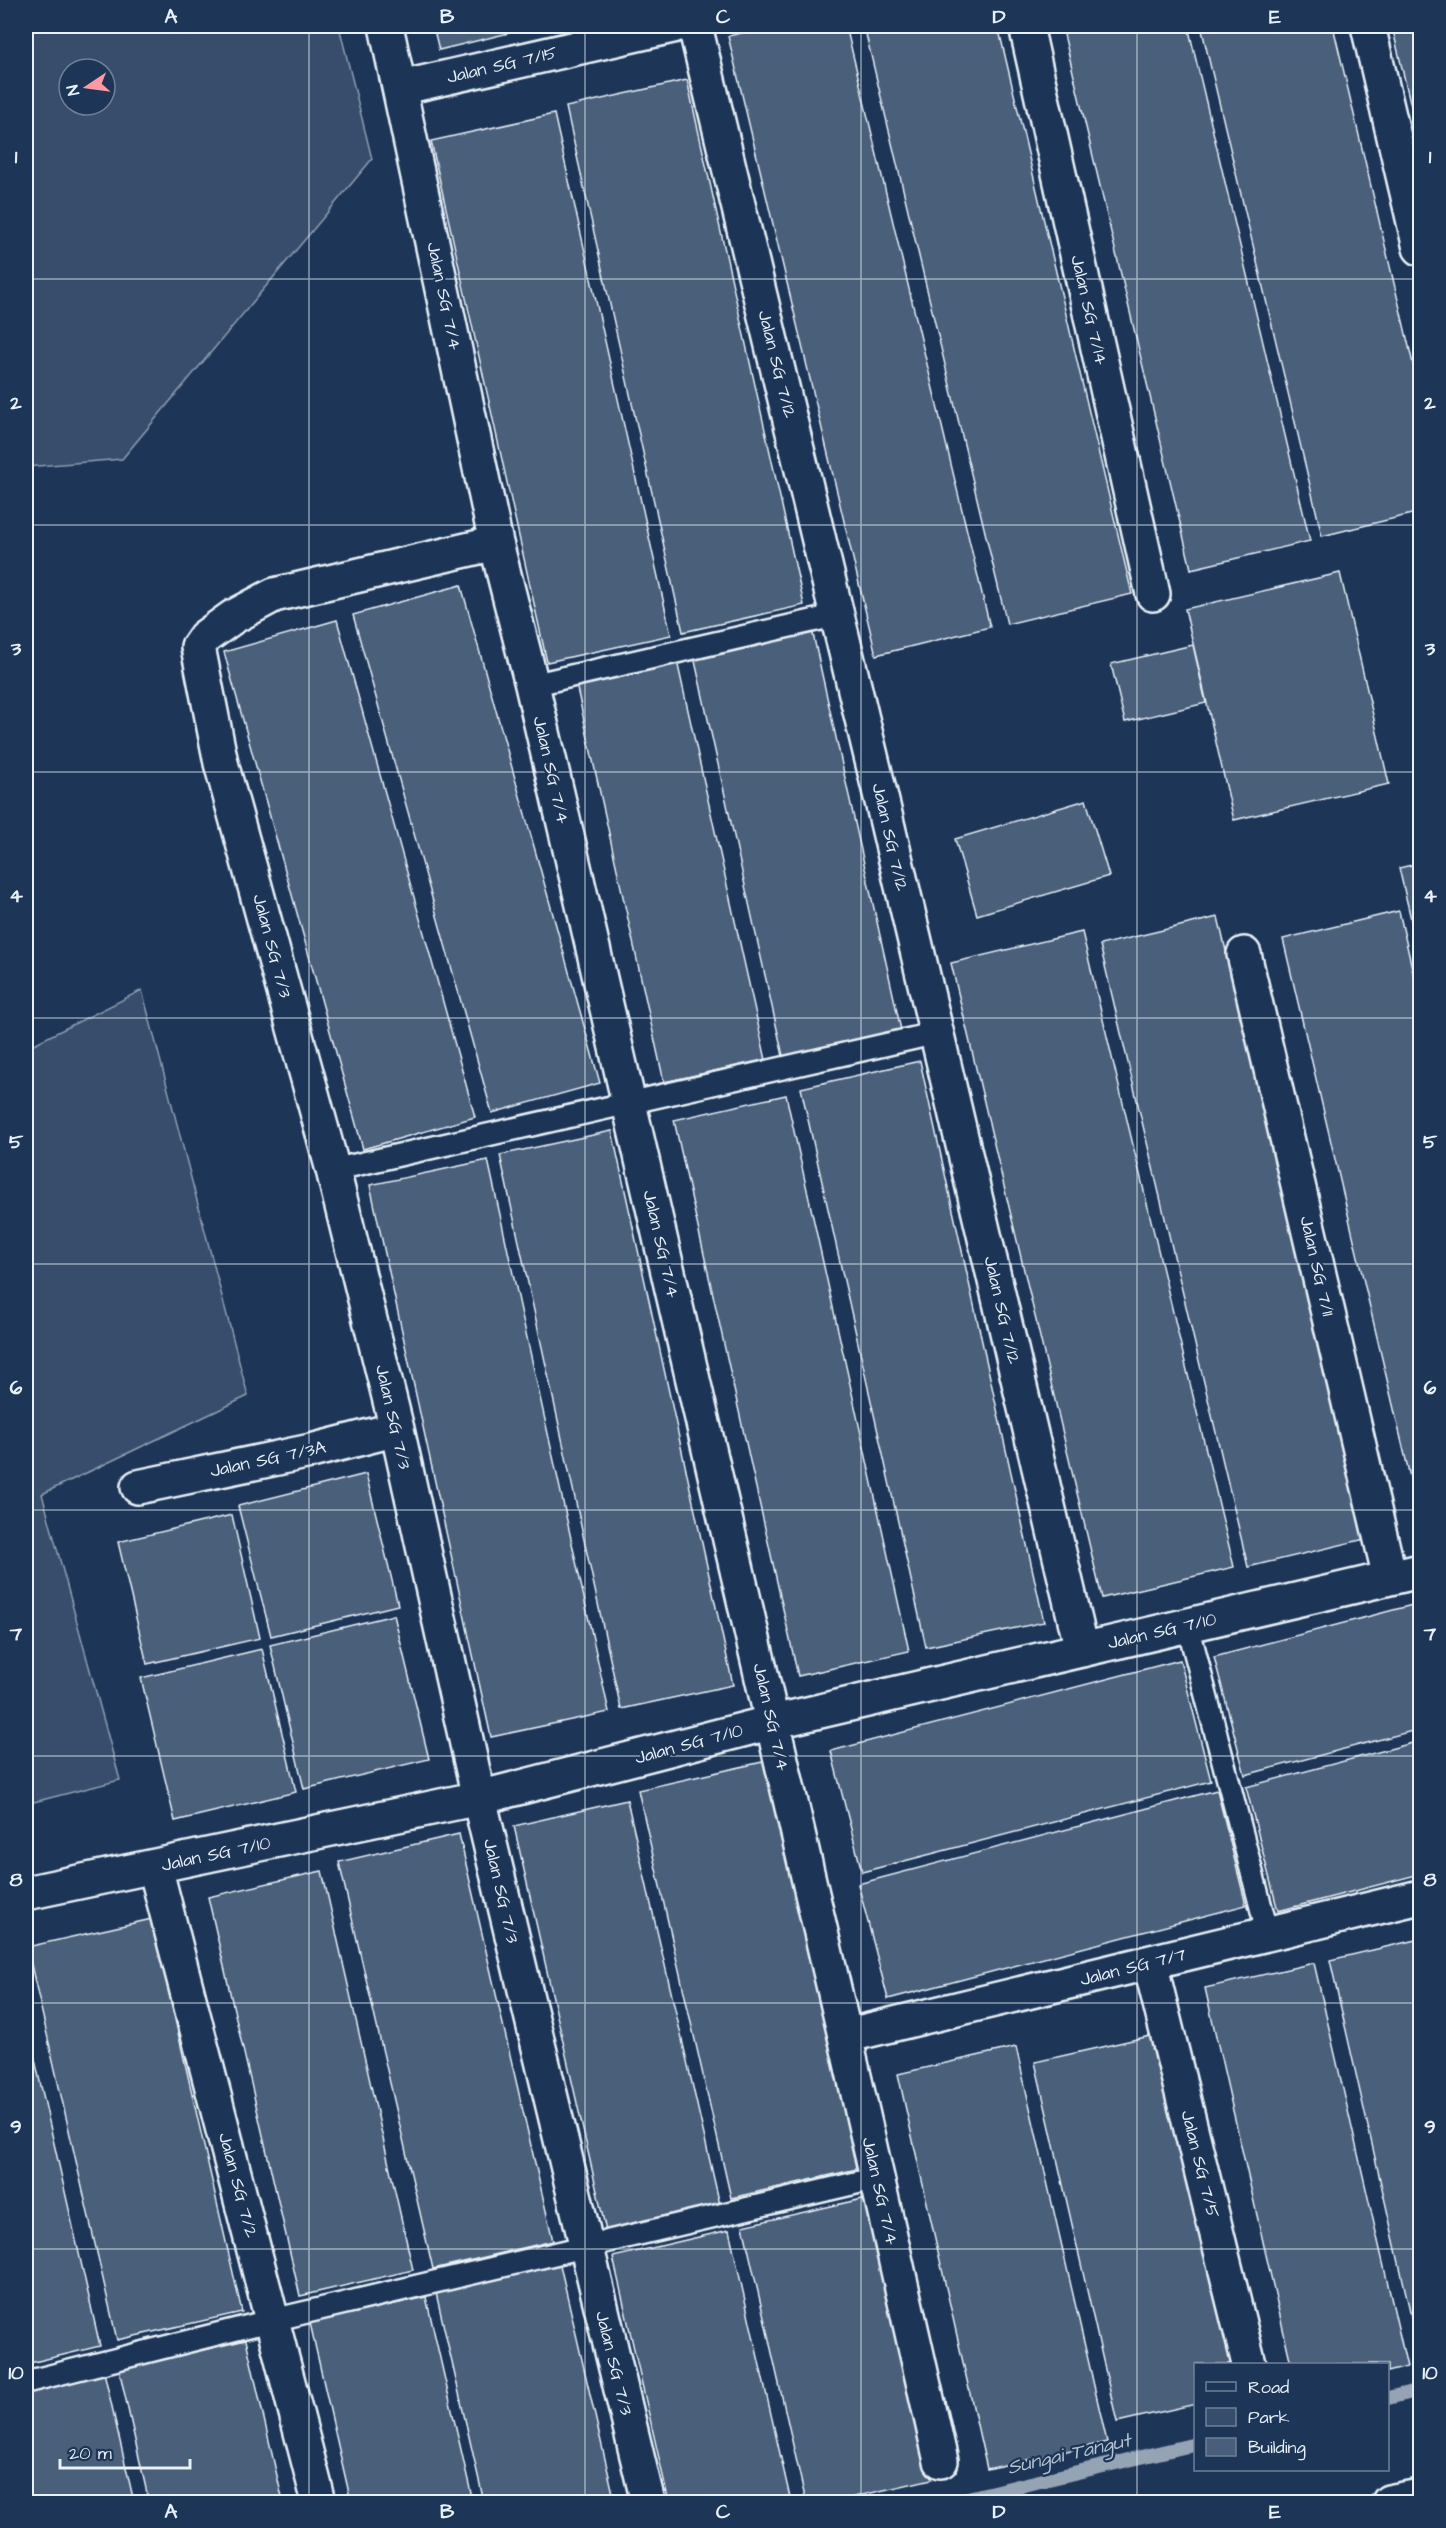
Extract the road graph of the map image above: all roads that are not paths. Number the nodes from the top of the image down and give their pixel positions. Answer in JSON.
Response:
{"nodes":[{"id":1,"x":386,"y":26,"type":"edge"},
{"id":2,"x":674,"y":26,"type":"edge"},
{"id":3,"x":695,"y":26,"type":"edge"},
{"id":4,"x":1026,"y":26,"type":"edge"},
{"id":5,"x":1368,"y":26,"type":"edge"},
{"id":6,"x":400,"y":88,"type":"junction"},
{"id":7,"x":1420,"y":248,"type":"edge"},
{"id":8,"x":496,"y":543,"type":"junction"},
{"id":9,"x":1153,"y":594,"type":"dead end"},
{"id":10,"x":838,"y":615,"type":"junction"},
{"id":11,"x":532,"y":685,"type":"junction"},
{"id":12,"x":1244,"y":954,"type":"dead end"},
{"id":13,"x":937,"y":1033,"type":"junction"},
{"id":14,"x":628,"y":1102,"type":"junction"},
{"id":15,"x":333,"y":1170,"type":"junction"},
{"id":16,"x":397,"y":1429,"type":"junction"},
{"id":17,"x":138,"y":1487,"type":"dead end"},
{"id":18,"x":1405,"y":1575,"type":"edge"},
{"id":19,"x":1188,"y":1626,"type":"junction"},
{"id":20,"x":1082,"y":1650,"type":"junction"},
{"id":21,"x":773,"y":1722,"type":"junction"},
{"id":22,"x":479,"y":1798,"type":"junction"},
{"id":23,"x":155,"y":1867,"type":"junction"},
{"id":24,"x":26,"y":1893,"type":"edge"},
{"id":25,"x":1420,"y":1897,"type":"edge"},
{"id":26,"x":1268,"y":1934,"type":"junction"},
{"id":27,"x":1150,"y":1963,"type":"junction"},
{"id":28,"x":845,"y":2036,"type":"junction"},
{"id":29,"x":877,"y":2178,"type":"junction"},
{"id":30,"x":586,"y":2246,"type":"junction"},
{"id":31,"x":273,"y":2320,"type":"junction"},
{"id":32,"x":1249,"y":2363,"type":"edge"},
{"id":33,"x":26,"y":2382,"type":"edge"},
{"id":34,"x":941,"y":2461,"type":"dead end"},
{"id":35,"x":1420,"y":2496,"type":"edge"},
{"id":36,"x":319,"y":2502,"type":"edge"},
{"id":37,"x":648,"y":2502,"type":"edge"},
{"id":38,"x":1389,"y":2502,"type":"edge"}],
"edges":[{"from":1,"to":6,"type":"street","name":"Jalan SG 7/4"},
{"from":2,"to":6,"type":"street","name":"Jalan SG 7/15"},
{"from":3,"to":10,"type":"street","name":"Jalan SG 7/12"},
{"from":4,"to":9,"type":"street","name":"Jalan SG 7/14"},
{"from":5,"to":7,"type":"street"},
{"from":6,"to":8,"type":"street","name":"Jalan SG 7/4"},
{"from":8,"to":11,"type":"street","name":"Jalan SG 7/4"},
{"from":8,"to":15,"type":"street","name":"Jalan SG 7/3"},
{"from":10,"to":11,"type":"lane"},
{"from":10,"to":13,"type":"street","name":"Jalan SG 7/12"},
{"from":11,"to":14,"type":"street","name":"Jalan SG 7/4"},
{"from":12,"to":18,"type":"street","name":"Jalan SG 7/11"},
{"from":13,"to":14,"type":"lane"},
{"from":13,"to":20,"type":"street","name":"Jalan SG 7/12"},
{"from":14,"to":15,"type":"lane"},
{"from":14,"to":21,"type":"street","name":"Jalan SG 7/4"},
{"from":15,"to":16,"type":"street","name":"Jalan SG 7/3"},
{"from":16,"to":17,"type":"street","name":"Jalan SG 7/3A"},
{"from":16,"to":22,"type":"street","name":"Jalan SG 7/3"},
{"from":18,"to":19,"type":"street","name":"Jalan SG 7/10"},
{"from":19,"to":20,"type":"street","name":"Jalan SG 7/10"},
{"from":19,"to":26,"type":"lane"},
{"from":20,"to":21,"type":"street","name":"Jalan SG 7/10"},
{"from":21,"to":22,"type":"street","name":"Jalan SG 7/10"},
{"from":21,"to":28,"type":"street","name":"Jalan SG 7/4"},
{"from":22,"to":23,"type":"street","name":"Jalan SG 7/10"},
{"from":22,"to":30,"type":"street","name":"Jalan SG 7/3"},
{"from":23,"to":24,"type":"street","name":"Jalan SG 7/10"},
{"from":23,"to":31,"type":"street","name":"Jalan SG 7/2"},
{"from":25,"to":26,"type":"street","name":"Jalan SG 7/7"},
{"from":26,"to":27,"type":"street","name":"Jalan SG 7/7"},
{"from":27,"to":28,"type":"street","name":"Jalan SG 7/7"},
{"from":27,"to":32,"type":"street","name":"Jalan SG 7/5"},
{"from":28,"to":29,"type":"street","name":"Jalan SG 7/4"},
{"from":29,"to":30,"type":"lane"},
{"from":29,"to":34,"type":"street","name":"Jalan SG 7/4"},
{"from":30,"to":31,"type":"lane"},
{"from":30,"to":37,"type":"street","name":"Jalan SG 7/3"},
{"from":31,"to":33,"type":"lane"},
{"from":31,"to":36,"type":"street","name":"Jalan SG 7/2"},
{"from":35,"to":38,"type":"street"}]}
